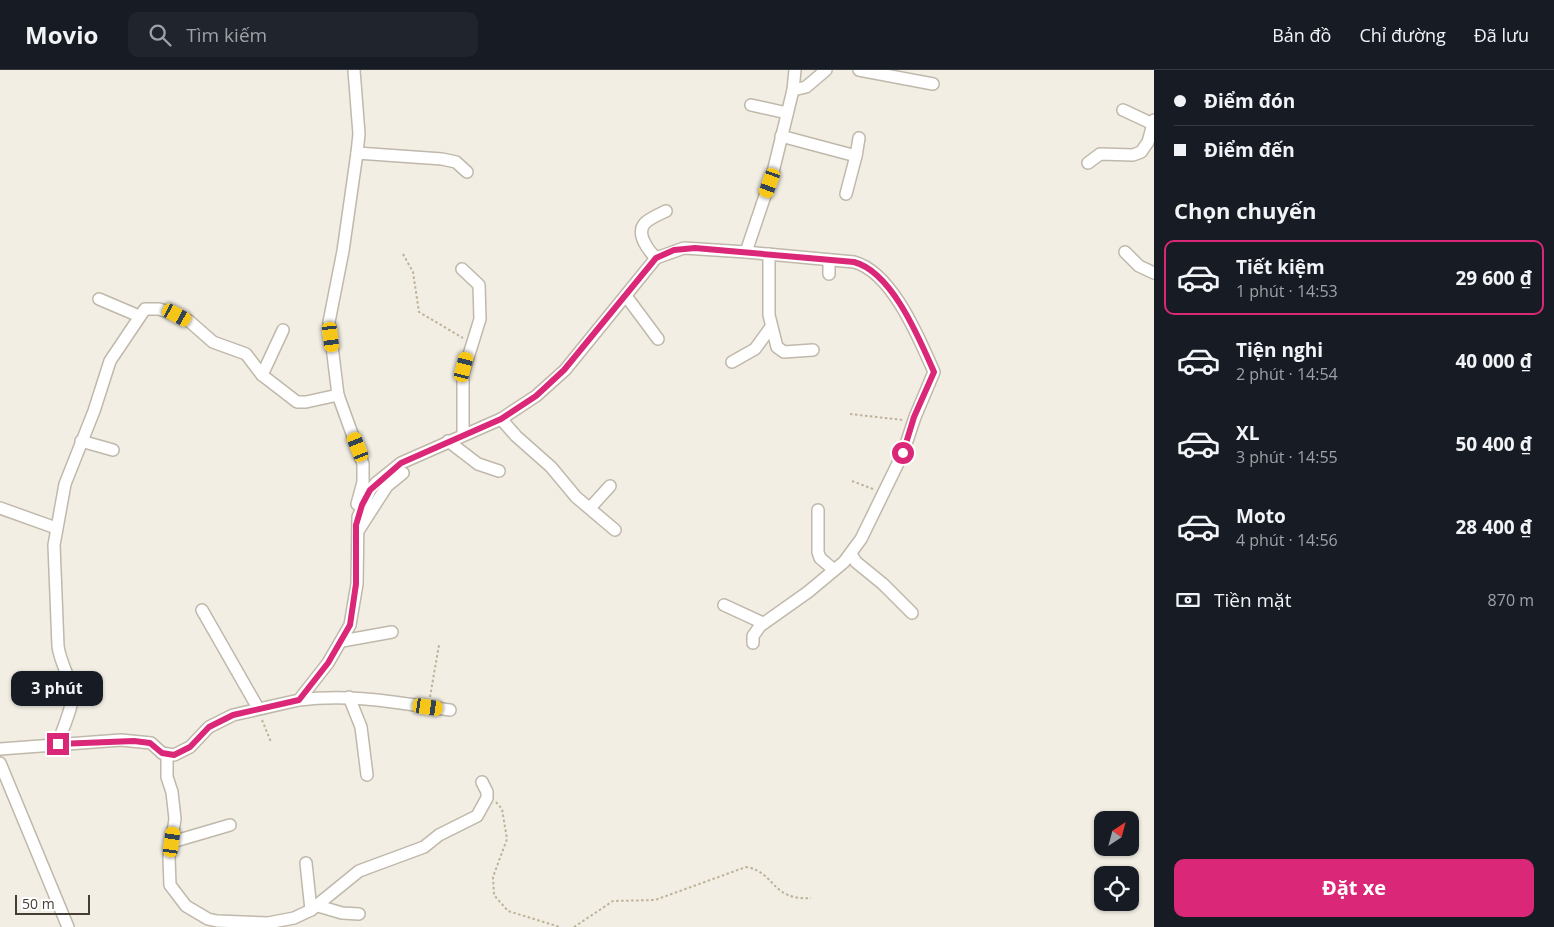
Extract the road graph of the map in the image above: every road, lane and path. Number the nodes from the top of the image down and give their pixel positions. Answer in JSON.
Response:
{"nodes":[{"id":1,"x":354,"y":70,"type":"edge"},
{"id":2,"x":795,"y":70,"type":"edge"},
{"id":3,"x":826,"y":70,"type":"edge"},
{"id":4,"x":859,"y":70,"type":"edge"},
{"id":5,"x":934,"y":84,"type":"dead end"},
{"id":6,"x":793,"y":90,"type":"junction"},
{"id":7,"x":751,"y":105,"type":"dead end"},
{"id":8,"x":1123,"y":110,"type":"dead end"},
{"id":9,"x":787,"y":113,"type":"junction"},
{"id":10,"x":1153,"y":122,"type":"edge"},
{"id":11,"x":781,"y":136,"type":"junction"},
{"id":12,"x":859,"y":138,"type":"dead end"},
{"id":13,"x":357,"y":153,"type":"junction"},
{"id":14,"x":856,"y":156,"type":"junction"},
{"id":15,"x":1088,"y":163,"type":"dead end"},
{"id":16,"x":467,"y":172,"type":"dead end"},
{"id":17,"x":846,"y":194,"type":"dead end"},
{"id":18,"x":666,"y":211,"type":"dead end"},
{"id":19,"x":746,"y":252,"type":"junction"},
{"id":20,"x":1125,"y":252,"type":"dead end"},
{"id":21,"x":403,"y":254,"type":"dead end"},
{"id":22,"x":769,"y":254,"type":"junction"},
{"id":23,"x":656,"y":258,"type":"junction"},
{"id":24,"x":829,"y":260,"type":"junction"},
{"id":25,"x":462,"y":269,"type":"dead end"},
{"id":26,"x":1154,"y":273,"type":"edge"},
{"id":27,"x":829,"y":274,"type":"dead end"},
{"id":28,"x":626,"y":296,"type":"junction"},
{"id":29,"x":99,"y":299,"type":"dead end"},
{"id":30,"x":139,"y":316,"type":"junction"},
{"id":31,"x":771,"y":328,"type":"junction"},
{"id":32,"x":283,"y":330,"type":"dead end"},
{"id":33,"x":658,"y":339,"type":"dead end"},
{"id":34,"x":471,"y":344,"type":"junction"},
{"id":35,"x":813,"y":350,"type":"dead end"},
{"id":36,"x":732,"y":362,"type":"dead end"},
{"id":37,"x":262,"y":375,"type":"junction"},
{"id":38,"x":338,"y":395,"type":"junction"},
{"id":39,"x":850,"y":414,"type":"dead end"},
{"id":40,"x":501,"y":419,"type":"junction"},
{"id":41,"x":913,"y":422,"type":"junction"},
{"id":42,"x":463,"y":435,"type":"junction"},
{"id":43,"x":81,"y":441,"type":"junction"},
{"id":44,"x":448,"y":441,"type":"junction"},
{"id":45,"x":113,"y":450,"type":"dead end"},
{"id":46,"x":499,"y":471,"type":"dead end"},
{"id":47,"x":403,"y":474,"type":"dead end"},
{"id":48,"x":852,"y":481,"type":"dead end"},
{"id":49,"x":610,"y":486,"type":"dead end"},
{"id":50,"x":884,"y":494,"type":"junction"},
{"id":51,"x":0,"y":508,"type":"edge"},
{"id":52,"x":590,"y":508,"type":"junction"},
{"id":53,"x":818,"y":510,"type":"dead end"},
{"id":54,"x":56,"y":528,"type":"junction"},
{"id":55,"x":357,"y":528,"type":"junction"},
{"id":56,"x":615,"y":530,"type":"dead end"},
{"id":57,"x":851,"y":554,"type":"junction"},
{"id":58,"x":834,"y":570,"type":"junction"},
{"id":59,"x":724,"y":605,"type":"dead end"},
{"id":60,"x":202,"y":610,"type":"dead end"},
{"id":61,"x":912,"y":613,"type":"dead end"},
{"id":62,"x":763,"y":623,"type":"junction"},
{"id":63,"x":392,"y":632,"type":"dead end"},
{"id":64,"x":342,"y":641,"type":"junction"},
{"id":65,"x":753,"y":643,"type":"dead end"},
{"id":66,"x":439,"y":645,"type":"dead end"},
{"id":67,"x":349,"y":697,"type":"junction"},
{"id":68,"x":299,"y":700,"type":"junction"},
{"id":69,"x":428,"y":707,"type":"junction"},
{"id":70,"x":258,"y":708,"type":"junction"},
{"id":71,"x":450,"y":710,"type":"dead end"},
{"id":72,"x":271,"y":742,"type":"dead end"},
{"id":73,"x":58,"y":744,"type":"junction"},
{"id":74,"x":0,"y":749,"type":"edge"},
{"id":75,"x":162,"y":753,"type":"junction"},
{"id":76,"x":1,"y":767,"type":"edge"},
{"id":77,"x":367,"y":775,"type":"dead end"},
{"id":78,"x":482,"y":782,"type":"dead end"},
{"id":79,"x":487,"y":798,"type":"junction"},
{"id":80,"x":230,"y":825,"type":"dead end"},
{"id":81,"x":172,"y":842,"type":"junction"},
{"id":82,"x":306,"y":864,"type":"dead end"},
{"id":83,"x":811,"y":898,"type":"dead end"},
{"id":84,"x":315,"y":908,"type":"junction"},
{"id":85,"x":359,"y":914,"type":"dead end"},
{"id":86,"x":269,"y":925,"type":"edge"},
{"id":87,"x":68,"y":927,"type":"edge"},
{"id":88,"x":560,"y":927,"type":"edge"},
{"id":89,"x":574,"y":927,"type":"edge"}],
"edges":[{"from":1,"to":13,"type":"street"},
{"from":2,"to":6,"type":"street"},
{"from":3,"to":6,"type":"street"},
{"from":4,"to":5,"type":"street"},
{"from":6,"to":9,"type":"street"},
{"from":7,"to":9,"type":"street"},
{"from":8,"to":10,"type":"street"},
{"from":9,"to":11,"type":"street"},
{"from":10,"to":15,"type":"street"},
{"from":11,"to":14,"type":"street"},
{"from":11,"to":19,"type":"street"},
{"from":12,"to":14,"type":"street"},
{"from":13,"to":16,"type":"street"},
{"from":13,"to":38,"type":"street"},
{"from":14,"to":17,"type":"street"},
{"from":18,"to":23,"type":"street"},
{"from":19,"to":22,"type":"street"},
{"from":19,"to":23,"type":"street"},
{"from":20,"to":26,"type":"street"},
{"from":21,"to":34,"type":"path"},
{"from":22,"to":24,"type":"street"},
{"from":22,"to":31,"type":"street"},
{"from":23,"to":28,"type":"street"},
{"from":24,"to":27,"type":"street"},
{"from":24,"to":41,"type":"street"},
{"from":25,"to":34,"type":"street"},
{"from":28,"to":33,"type":"street"},
{"from":28,"to":40,"type":"street"},
{"from":29,"to":30,"type":"street"},
{"from":30,"to":37,"type":"street"},
{"from":30,"to":43,"type":"street"},
{"from":31,"to":35,"type":"street"},
{"from":31,"to":36,"type":"street"},
{"from":32,"to":37,"type":"street"},
{"from":34,"to":42,"type":"street"},
{"from":37,"to":38,"type":"street"},
{"from":38,"to":55,"type":"street"},
{"from":39,"to":41,"type":"path"},
{"from":40,"to":42,"type":"street"},
{"from":40,"to":52,"type":"street"},
{"from":41,"to":50,"type":"street"},
{"from":42,"to":44,"type":"street"},
{"from":43,"to":45,"type":"street"},
{"from":43,"to":54,"type":"street"},
{"from":44,"to":46,"type":"street"},
{"from":44,"to":55,"type":"street"},
{"from":47,"to":55,"type":"street"},
{"from":48,"to":50,"type":"path"},
{"from":49,"to":52,"type":"street"},
{"from":50,"to":57,"type":"street"},
{"from":51,"to":54,"type":"street"},
{"from":52,"to":56,"type":"street"},
{"from":53,"to":58,"type":"street"},
{"from":54,"to":73,"type":"street"},
{"from":55,"to":64,"type":"street"},
{"from":57,"to":58,"type":"street"},
{"from":57,"to":61,"type":"street"},
{"from":58,"to":62,"type":"street"},
{"from":59,"to":62,"type":"street"},
{"from":60,"to":70,"type":"street"},
{"from":62,"to":65,"type":"street"},
{"from":63,"to":64,"type":"street"},
{"from":64,"to":68,"type":"street"},
{"from":66,"to":69,"type":"path"},
{"from":67,"to":68,"type":"street"},
{"from":67,"to":69,"type":"street"},
{"from":67,"to":77,"type":"street"},
{"from":68,"to":70,"type":"street"},
{"from":69,"to":71,"type":"street"},
{"from":70,"to":72,"type":"path"},
{"from":70,"to":75,"type":"street"},
{"from":73,"to":74,"type":"street"},
{"from":73,"to":75,"type":"street"},
{"from":75,"to":81,"type":"street"},
{"from":76,"to":87,"type":"street"},
{"from":78,"to":79,"type":"street"},
{"from":79,"to":84,"type":"street"},
{"from":79,"to":88,"type":"path"},
{"from":80,"to":81,"type":"street"},
{"from":81,"to":86,"type":"street"},
{"from":82,"to":84,"type":"street"},
{"from":83,"to":89,"type":"path"},
{"from":84,"to":85,"type":"street"},
{"from":84,"to":86,"type":"street"}]}
